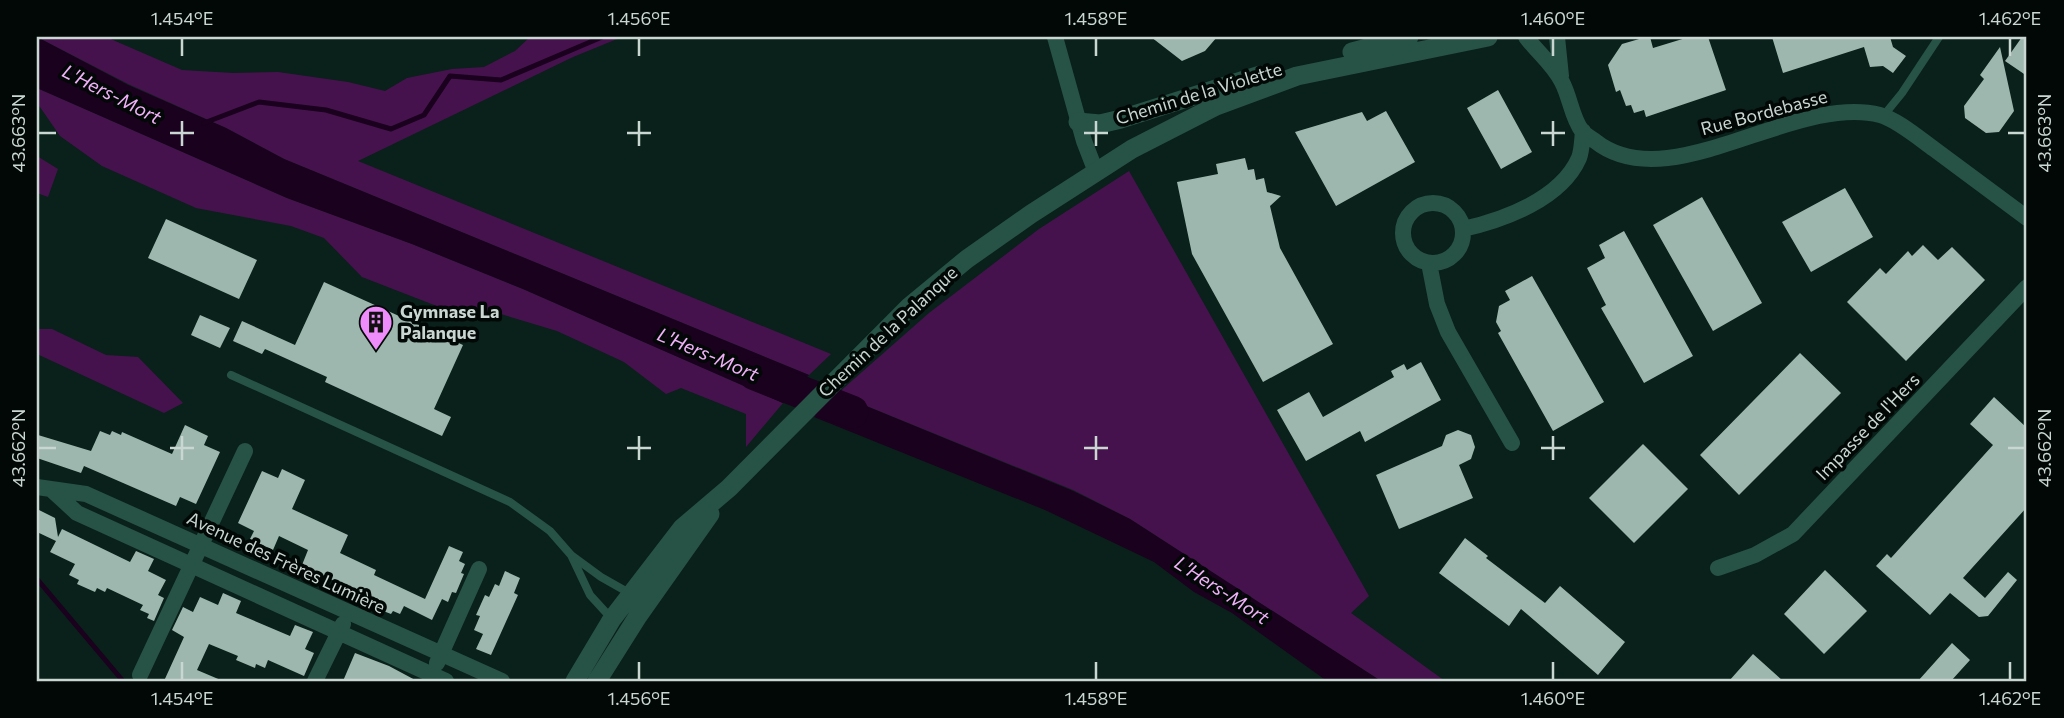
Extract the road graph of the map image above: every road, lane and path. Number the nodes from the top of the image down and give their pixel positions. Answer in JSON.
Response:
{"nodes":[{"id":1,"x":1055,"y":37,"type":"edge"},
{"id":2,"x":1409,"y":37,"type":"edge"},
{"id":3,"x":1488,"y":37,"type":"edge"},
{"id":4,"x":1526,"y":37,"type":"edge"},
{"id":5,"x":1557,"y":37,"type":"edge"},
{"id":6,"x":1939,"y":37,"type":"edge"},
{"id":7,"x":1319,"y":62,"type":"junction"},
{"id":8,"x":1297,"y":76,"type":"junction"},
{"id":9,"x":1562,"y":82,"type":"junction"},
{"id":10,"x":1884,"y":115,"type":"junction"},
{"id":11,"x":1079,"y":122,"type":"junction"},
{"id":12,"x":1583,"y":131,"type":"junction"},
{"id":13,"x":1132,"y":149,"type":"joint"},
{"id":14,"x":1096,"y":172,"type":"junction"},
{"id":15,"x":2027,"y":218,"type":"edge"},
{"id":16,"x":1463,"y":229,"type":"junction"},
{"id":17,"x":1429,"y":263,"type":"junction"},
{"id":18,"x":2027,"y":288,"type":"edge"},
{"id":19,"x":231,"y":375,"type":"dead end"},
{"id":20,"x":1512,"y":443,"type":"dead end"},
{"id":21,"x":245,"y":451,"type":"dead end"},
{"id":22,"x":729,"y":488,"type":"junction"},
{"id":23,"x":44,"y":489,"type":"edge"},
{"id":24,"x":202,"y":545,"type":"junction"},
{"id":25,"x":571,"y":555,"type":"junction"},
{"id":26,"x":191,"y":566,"type":"junction"},
{"id":27,"x":1718,"y":568,"type":"dead end"},
{"id":28,"x":479,"y":569,"type":"dead end"},
{"id":29,"x":632,"y":594,"type":"junction"},
{"id":30,"x":348,"y":612,"type":"junction"},
{"id":31,"x":638,"y":616,"type":"junction"},
{"id":32,"x":612,"y":619,"type":"junction"},
{"id":33,"x":338,"y":632,"type":"junction"},
{"id":34,"x":441,"y":654,"type":"junction"},
{"id":35,"x":140,"y":675,"type":"dead end"},
{"id":36,"x":435,"y":679,"type":"edge"},
{"id":37,"x":315,"y":681,"type":"edge"},
{"id":38,"x":502,"y":681,"type":"edge"},
{"id":39,"x":575,"y":681,"type":"edge"},
{"id":40,"x":597,"y":681,"type":"edge"}],
"edges":[{"from":1,"to":11,"type":"street"},
{"from":2,"to":7,"type":"street","name":"Chemin de la Violette"},
{"from":3,"to":8,"type":"street","name":"Chemin de la Violette"},
{"from":4,"to":9,"type":"street"},
{"from":5,"to":9,"type":"street"},
{"from":6,"to":10,"type":"lane"},
{"from":7,"to":8,"type":"street","name":"Chemin de la Violette"},
{"from":7,"to":11,"type":"street","name":"Chemin de la Violette"},
{"from":8,"to":13,"type":"street","name":"Chemin de la Violette"},
{"from":9,"to":12,"type":"street"},
{"from":10,"to":12,"type":"street","name":"Rue Bordebasse"},
{"from":10,"to":15,"type":"street","name":"Rue Bordebasse"},
{"from":11,"to":14,"type":"street"},
{"from":12,"to":16,"type":"street"},
{"from":13,"to":14,"type":"street","name":"Chemin de la Palanque"},
{"from":14,"to":22,"type":"street","name":"Chemin de la Palanque"},
{"from":16,"to":17,"type":"street"},
{"from":16,"to":17,"type":"street"},
{"from":17,"to":20,"type":"street"},
{"from":18,"to":27,"type":"street","name":"Impasse de l'Hers"},
{"from":19,"to":25,"type":"lane"},
{"from":21,"to":24,"type":"street"},
{"from":22,"to":29,"type":"street","name":"Chemin de la Palanque"},
{"from":22,"to":31,"type":"street","name":"Chemin de la Palanque"},
{"from":23,"to":24,"type":"street","name":"Avenue des Frères Lumière"},
{"from":23,"to":26,"type":"street","name":"Avenue des Frères Lumière"},
{"from":24,"to":26,"type":"street"},
{"from":24,"to":30,"type":"street","name":"Avenue des Frères Lumière"},
{"from":25,"to":29,"type":"lane"},
{"from":25,"to":32,"type":"lane"},
{"from":26,"to":33,"type":"street","name":"Avenue des Frères Lumière"},
{"from":26,"to":35,"type":"street"},
{"from":28,"to":34,"type":"street"},
{"from":29,"to":31,"type":"lane"},
{"from":29,"to":32,"type":"street","name":"Chemin de la Palanque"},
{"from":30,"to":33,"type":"street"},
{"from":30,"to":34,"type":"street","name":"Avenue des Frères Lumière"},
{"from":31,"to":32,"type":"lane"},
{"from":31,"to":40,"type":"street","name":"Chemin de la Palanque"},
{"from":32,"to":39,"type":"street","name":"Chemin de la Palanque"},
{"from":33,"to":36,"type":"street","name":"Avenue des Frères Lumière"},
{"from":33,"to":37,"type":"street"},
{"from":34,"to":36,"type":"street"},
{"from":34,"to":38,"type":"street","name":"Avenue des Frères Lumière"}]}
